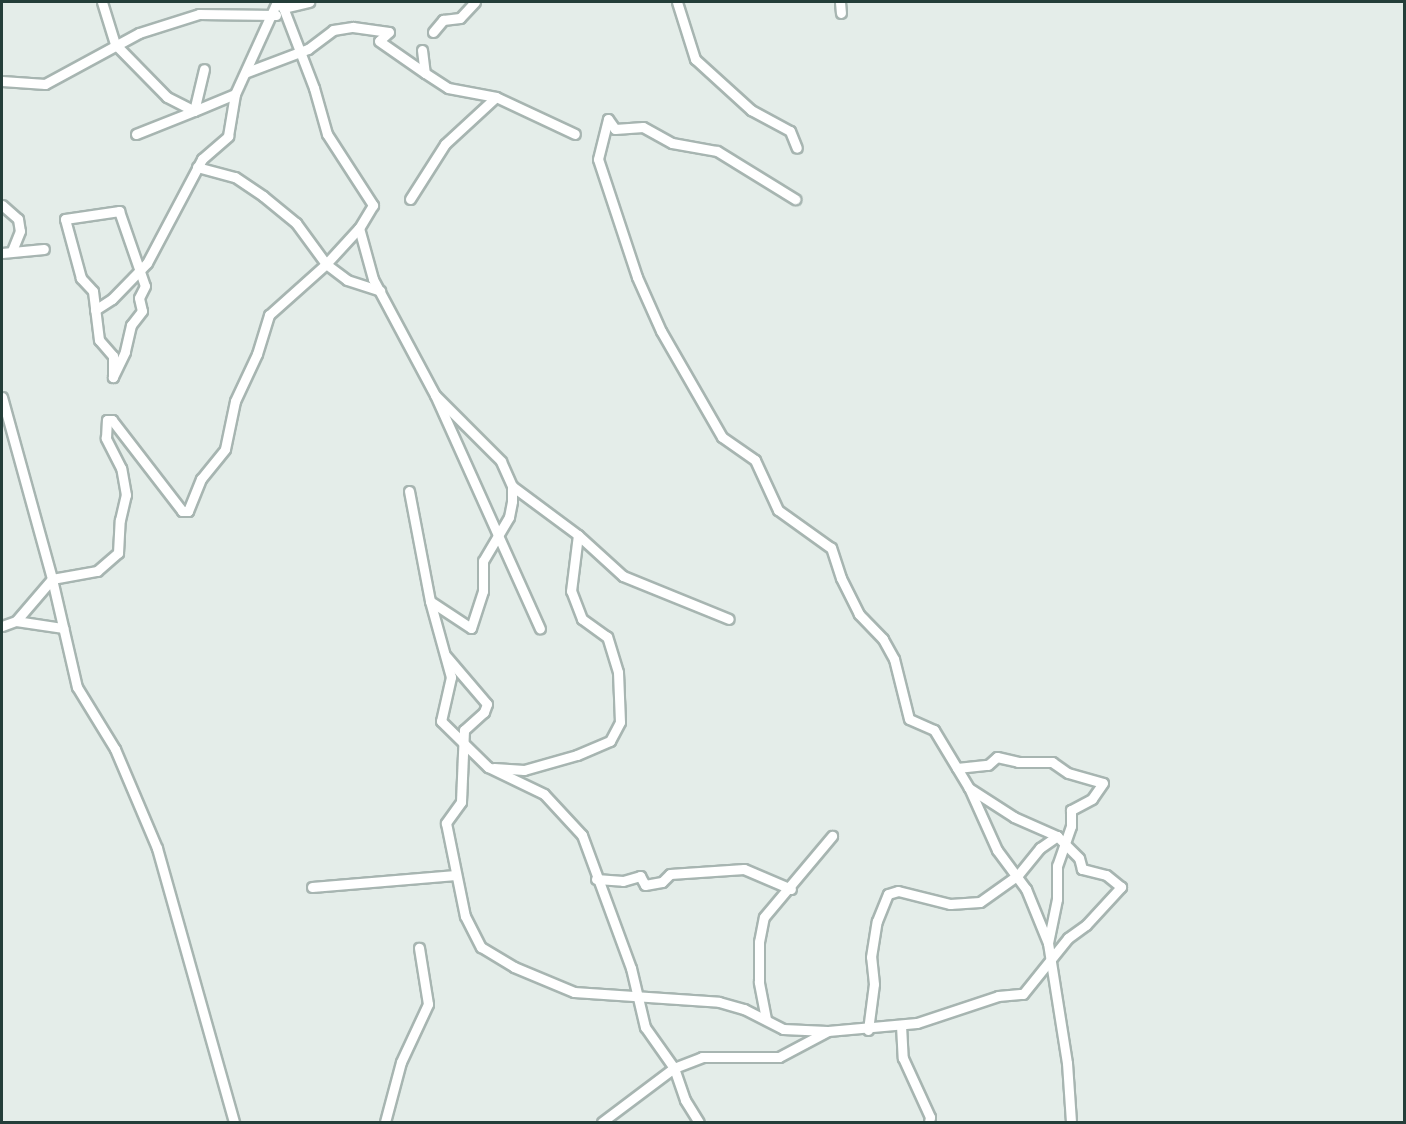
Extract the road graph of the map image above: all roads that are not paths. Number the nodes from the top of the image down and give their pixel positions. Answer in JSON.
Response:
{"nodes":[{"id":1,"x":102,"y":2,"type":"edge"},
{"id":2,"x":242,"y":2,"type":"edge"},
{"id":3,"x":309,"y":2,"type":"edge"},
{"id":4,"x":475,"y":2,"type":"edge"},
{"id":5,"x":677,"y":2,"type":"edge"},
{"id":6,"x":840,"y":2,"type":"edge"},
{"id":7,"x":280,"y":4,"type":"edge"},
{"id":8,"x":236,"y":11,"type":"junction"},
{"id":9,"x":841,"y":13,"type":"dead end"},
{"id":10,"x":273,"y":14,"type":"junction"},
{"id":11,"x":286,"y":19,"type":"junction"},
{"id":12,"x":433,"y":32,"type":"dead end"},
{"id":13,"x":115,"y":44,"type":"junction"},
{"id":14,"x":422,"y":50,"type":"dead end"},
{"id":15,"x":298,"y":52,"type":"junction"},
{"id":16,"x":204,"y":69,"type":"dead end"},
{"id":17,"x":247,"y":72,"type":"junction"},
{"id":18,"x":425,"y":73,"type":"junction"},
{"id":19,"x":2,"y":81,"type":"edge"},
{"id":20,"x":235,"y":94,"type":"junction"},
{"id":21,"x":496,"y":96,"type":"junction"},
{"id":22,"x":194,"y":111,"type":"junction"},
{"id":23,"x":136,"y":134,"type":"dead end"},
{"id":24,"x":575,"y":134,"type":"dead end"},
{"id":25,"x":797,"y":148,"type":"dead end"},
{"id":26,"x":197,"y":167,"type":"junction"},
{"id":27,"x":410,"y":199,"type":"dead end"},
{"id":28,"x":795,"y":199,"type":"dead end"},
{"id":29,"x":2,"y":206,"type":"edge"},
{"id":30,"x":359,"y":228,"type":"junction"},
{"id":31,"x":44,"y":249,"type":"dead end"},
{"id":32,"x":12,"y":250,"type":"junction"},
{"id":33,"x":2,"y":253,"type":"edge"},
{"id":34,"x":327,"y":264,"type":"junction"},
{"id":35,"x":142,"y":269,"type":"junction"},
{"id":36,"x":380,"y":291,"type":"junction"},
{"id":37,"x":95,"y":310,"type":"junction"},
{"id":38,"x":435,"y":395,"type":"junction"},
{"id":39,"x":2,"y":397,"type":"edge"},
{"id":40,"x":512,"y":486,"type":"junction"},
{"id":41,"x":409,"y":491,"type":"dead end"},
{"id":42,"x":498,"y":535,"type":"junction"},
{"id":43,"x":578,"y":535,"type":"junction"},
{"id":44,"x":52,"y":579,"type":"junction"},
{"id":45,"x":430,"y":601,"type":"junction"},
{"id":46,"x":729,"y":619,"type":"dead end"},
{"id":47,"x":16,"y":621,"type":"junction"},
{"id":48,"x":2,"y":626,"type":"edge"},
{"id":49,"x":63,"y":628,"type":"junction"},
{"id":50,"x":540,"y":629,"type":"dead end"},
{"id":51,"x":442,"y":652,"type":"junction"},
{"id":52,"x":463,"y":740,"type":"junction"},
{"id":53,"x":488,"y":767,"type":"junction"},
{"id":54,"x":957,"y":768,"type":"junction"},
{"id":55,"x":969,"y":788,"type":"junction"},
{"id":56,"x":832,"y":836,"type":"dead end"},
{"id":57,"x":1057,"y":836,"type":"junction"},
{"id":58,"x":1066,"y":844,"type":"junction"},
{"id":59,"x":456,"y":875,"type":"junction"},
{"id":60,"x":1018,"y":875,"type":"junction"},
{"id":61,"x":596,"y":879,"type":"junction"},
{"id":62,"x":312,"y":888,"type":"dead end"},
{"id":63,"x":791,"y":889,"type":"junction"},
{"id":64,"x":1048,"y":943,"type":"junction"},
{"id":65,"x":419,"y":948,"type":"dead end"},
{"id":66,"x":1050,"y":962,"type":"junction"},
{"id":67,"x":636,"y":997,"type":"junction"},
{"id":68,"x":766,"y":1019,"type":"junction"},
{"id":69,"x":901,"y":1025,"type":"junction"},
{"id":70,"x":868,"y":1030,"type":"junction"},
{"id":71,"x":828,"y":1031,"type":"junction"},
{"id":72,"x":674,"y":1068,"type":"junction"},
{"id":73,"x":234,"y":1122,"type":"edge"},
{"id":74,"x":385,"y":1122,"type":"edge"},
{"id":75,"x":602,"y":1122,"type":"edge"},
{"id":76,"x":699,"y":1122,"type":"edge"},
{"id":77,"x":929,"y":1122,"type":"edge"},
{"id":78,"x":1071,"y":1122,"type":"edge"}],
"edges":[{"from":1,"to":13,"type":"street"},
{"from":2,"to":8,"type":"street"},
{"from":3,"to":7,"type":"street"},
{"from":4,"to":12,"type":"street"},
{"from":5,"to":25,"type":"street"},
{"from":6,"to":9,"type":"street"},
{"from":7,"to":10,"type":"street"},
{"from":7,"to":11,"type":"street"},
{"from":8,"to":10,"type":"street"},
{"from":8,"to":13,"type":"street"},
{"from":10,"to":11,"type":"street"},
{"from":10,"to":17,"type":"street"},
{"from":11,"to":15,"type":"street"},
{"from":13,"to":19,"type":"street"},
{"from":13,"to":22,"type":"street"},
{"from":14,"to":18,"type":"street"},
{"from":15,"to":17,"type":"street"},
{"from":15,"to":18,"type":"street"},
{"from":15,"to":30,"type":"street"},
{"from":16,"to":22,"type":"street"},
{"from":17,"to":20,"type":"street"},
{"from":18,"to":21,"type":"street"},
{"from":20,"to":22,"type":"street"},
{"from":20,"to":26,"type":"street"},
{"from":21,"to":24,"type":"street"},
{"from":21,"to":27,"type":"street"},
{"from":22,"to":23,"type":"street"},
{"from":26,"to":34,"type":"street"},
{"from":26,"to":35,"type":"street"},
{"from":28,"to":54,"type":"street"},
{"from":29,"to":32,"type":"street"},
{"from":30,"to":34,"type":"street"},
{"from":30,"to":36,"type":"street"},
{"from":31,"to":32,"type":"street"},
{"from":32,"to":33,"type":"street"},
{"from":34,"to":36,"type":"street"},
{"from":34,"to":44,"type":"street"},
{"from":35,"to":37,"type":"street"},
{"from":35,"to":37,"type":"street"},
{"from":35,"to":37,"type":"street"},
{"from":36,"to":38,"type":"street"},
{"from":38,"to":40,"type":"street"},
{"from":38,"to":42,"type":"street"},
{"from":39,"to":44,"type":"street"},
{"from":40,"to":42,"type":"street"},
{"from":40,"to":43,"type":"street"},
{"from":41,"to":45,"type":"street"},
{"from":42,"to":45,"type":"street"},
{"from":42,"to":50,"type":"street"},
{"from":43,"to":46,"type":"street"},
{"from":43,"to":53,"type":"street"},
{"from":44,"to":47,"type":"street"},
{"from":44,"to":49,"type":"street"},
{"from":45,"to":51,"type":"street"},
{"from":47,"to":48,"type":"street"},
{"from":47,"to":49,"type":"street"},
{"from":49,"to":73,"type":"street"},
{"from":51,"to":52,"type":"street"},
{"from":51,"to":52,"type":"street"},
{"from":52,"to":53,"type":"street"},
{"from":52,"to":59,"type":"street"},
{"from":53,"to":61,"type":"street"},
{"from":54,"to":55,"type":"street"},
{"from":54,"to":58,"type":"street"},
{"from":55,"to":57,"type":"street"},
{"from":55,"to":60,"type":"street"},
{"from":56,"to":63,"type":"street"},
{"from":57,"to":58,"type":"street"},
{"from":57,"to":60,"type":"street"},
{"from":58,"to":64,"type":"street"},
{"from":58,"to":66,"type":"street"},
{"from":59,"to":62,"type":"street"},
{"from":59,"to":67,"type":"street"},
{"from":60,"to":64,"type":"street"},
{"from":60,"to":70,"type":"street"},
{"from":61,"to":63,"type":"street"},
{"from":61,"to":67,"type":"street"},
{"from":63,"to":68,"type":"street"},
{"from":64,"to":66,"type":"street"},
{"from":65,"to":74,"type":"street"},
{"from":66,"to":69,"type":"street"},
{"from":66,"to":78,"type":"street"},
{"from":67,"to":68,"type":"street"},
{"from":67,"to":72,"type":"street"},
{"from":68,"to":71,"type":"street"},
{"from":69,"to":70,"type":"street"},
{"from":69,"to":77,"type":"street"},
{"from":70,"to":71,"type":"street"},
{"from":71,"to":72,"type":"street"},
{"from":72,"to":75,"type":"street"},
{"from":72,"to":76,"type":"street"}]}
